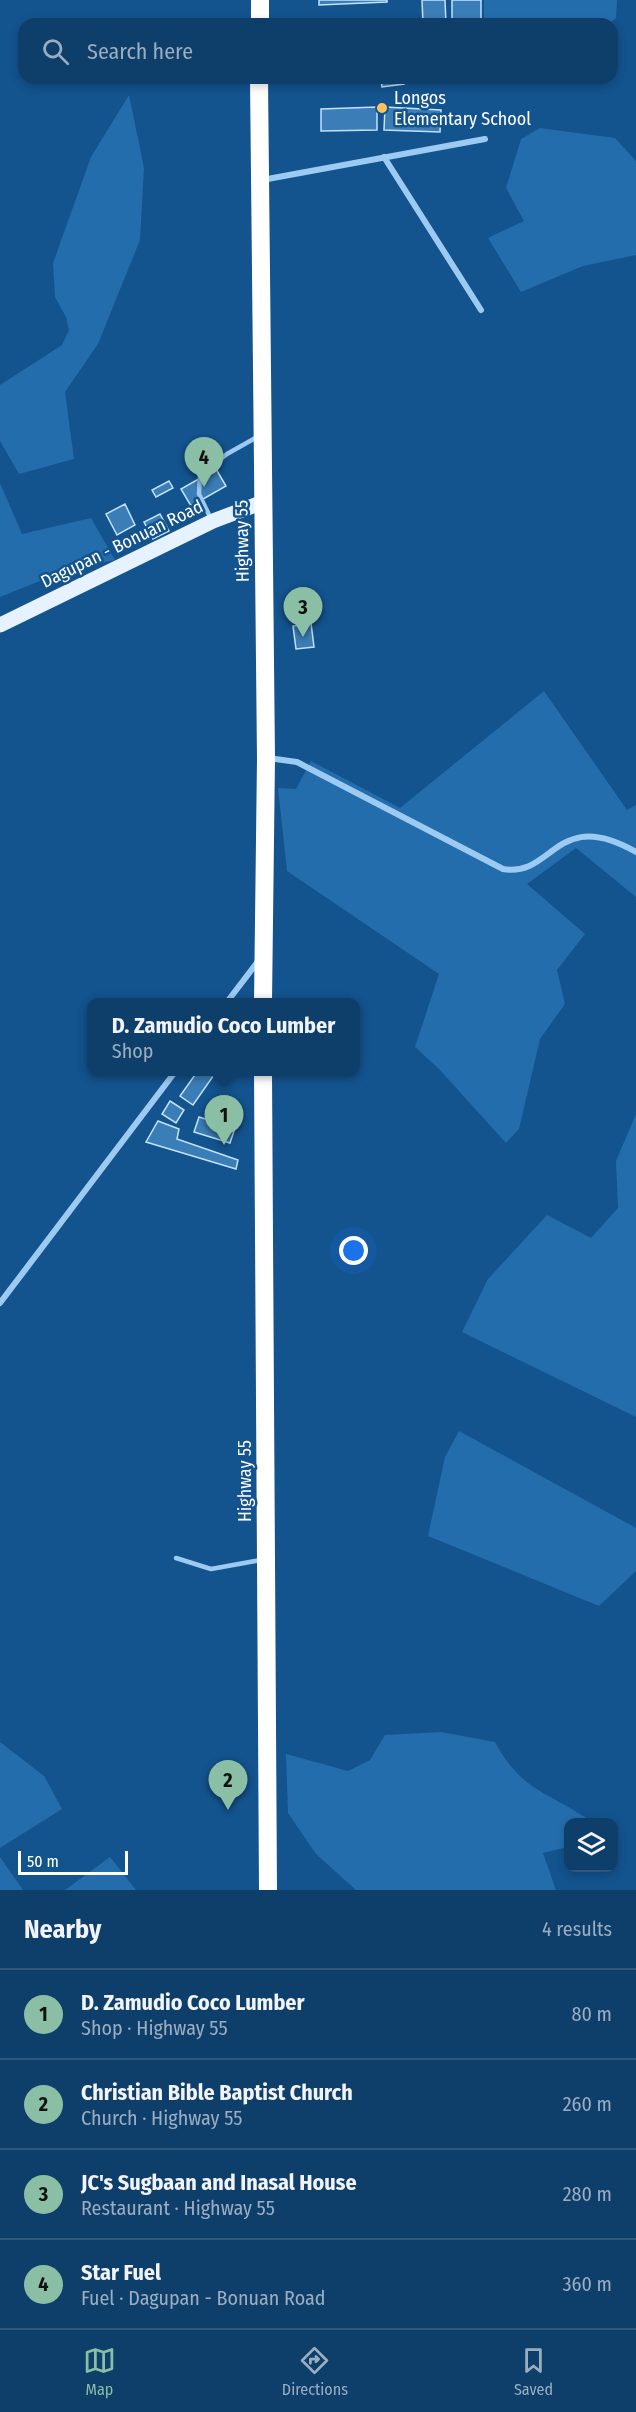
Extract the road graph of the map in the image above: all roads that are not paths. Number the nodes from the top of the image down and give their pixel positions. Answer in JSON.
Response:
{"nodes":[{"id":1,"x":260,"y":0,"type":"edge"},
{"id":2,"x":260,"y":18,"type":"edge"},
{"id":3,"x":259,"y":84,"type":"edge"},
{"id":4,"x":485,"y":139,"type":"dead end"},
{"id":5,"x":384,"y":157,"type":"junction"},
{"id":6,"x":259,"y":180,"type":"junction"},
{"id":7,"x":481,"y":310,"type":"dead end"},
{"id":8,"x":263,"y":434,"type":"junction"},
{"id":9,"x":263,"y":502,"type":"junction"},
{"id":10,"x":213,"y":521,"type":"junction"},
{"id":11,"x":0,"y":625,"type":"edge"},
{"id":12,"x":274,"y":759,"type":"junction"},
{"id":13,"x":636,"y":852,"type":"edge"},
{"id":14,"x":263,"y":955,"type":"junction"},
{"id":15,"x":230,"y":998,"type":"edge"},
{"id":16,"x":263,"y":998,"type":"edge"},
{"id":17,"x":171,"y":1076,"type":"edge"},
{"id":18,"x":263,"y":1076,"type":"edge"},
{"id":19,"x":0,"y":1303,"type":"edge"},
{"id":20,"x":176,"y":1558,"type":"dead end"},
{"id":21,"x":267,"y":1559,"type":"junction"},
{"id":22,"x":268,"y":1890,"type":"edge"}],
"edges":[{"from":1,"to":2,"type":"highway"},
{"from":3,"to":6,"type":"highway","name":"Highway 55"},
{"from":4,"to":5,"type":"street"},
{"from":5,"to":6,"type":"street"},
{"from":5,"to":7,"type":"street"},
{"from":6,"to":8,"type":"highway","name":"Highway 55"},
{"from":8,"to":9,"type":"highway","name":"Highway 55"},
{"from":8,"to":10,"type":"lane"},
{"from":9,"to":10,"type":"main road","name":"Dagupan - Bonuan Road"},
{"from":9,"to":12,"type":"highway","name":"Highway 55"},
{"from":10,"to":11,"type":"main road","name":"Dagupan - Bonuan Road"},
{"from":12,"to":13,"type":"street"},
{"from":12,"to":14,"type":"highway","name":"Highway 55"},
{"from":14,"to":15,"type":"street"},
{"from":14,"to":16,"type":"highway","name":"Highway 55"},
{"from":17,"to":19,"type":"street"},
{"from":18,"to":21,"type":"highway","name":"Highway 55"},
{"from":20,"to":21,"type":"lane"},
{"from":21,"to":22,"type":"highway","name":"Highway 55"}]}
